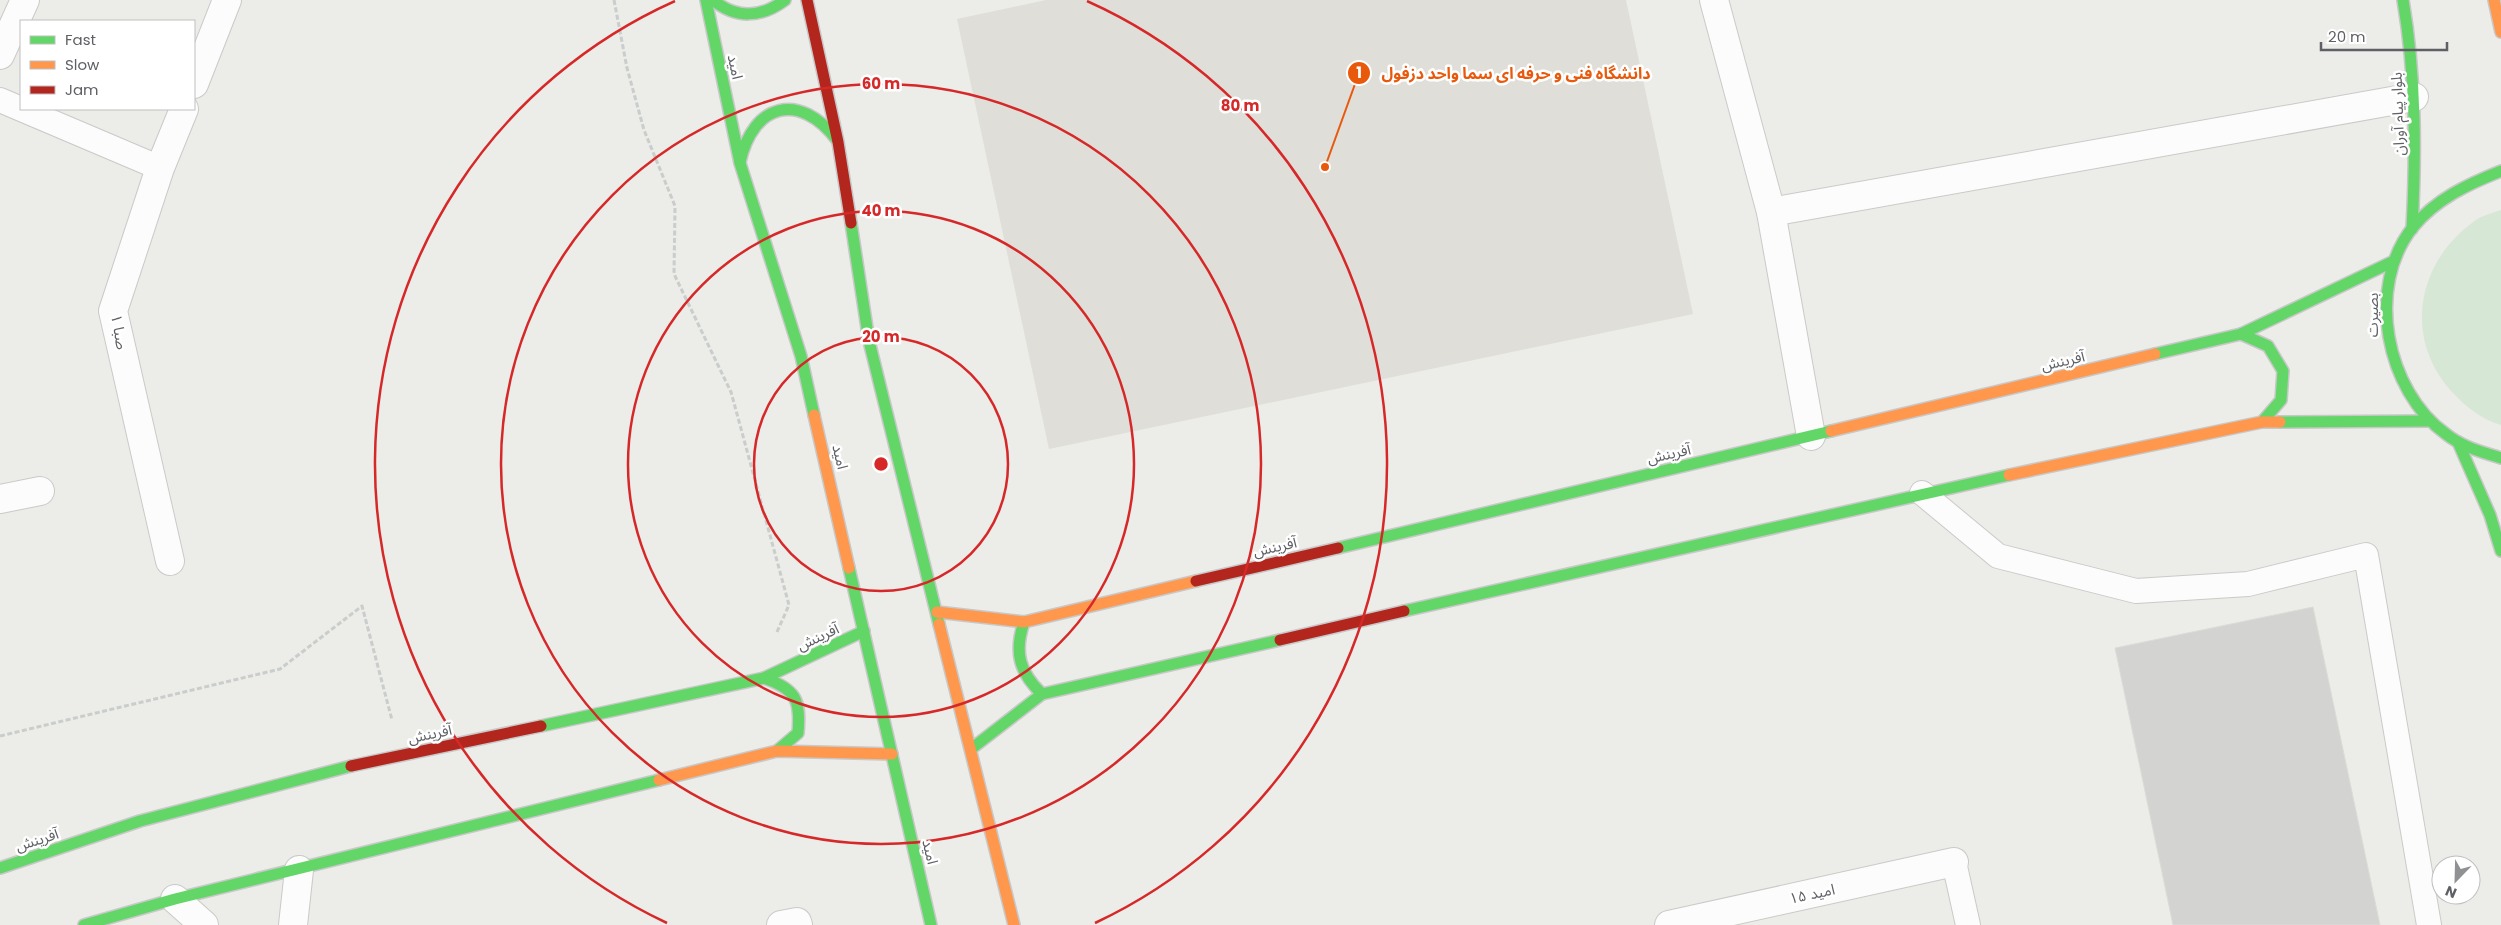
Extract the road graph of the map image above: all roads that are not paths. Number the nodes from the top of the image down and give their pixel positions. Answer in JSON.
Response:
{"nodes":[{"id":1,"x":25,"y":0,"type":"edge"},
{"id":2,"x":227,"y":0,"type":"edge"},
{"id":3,"x":706,"y":0,"type":"edge"},
{"id":4,"x":713,"y":0,"type":"edge"},
{"id":5,"x":785,"y":0,"type":"edge"},
{"id":6,"x":807,"y":0,"type":"edge"},
{"id":7,"x":1714,"y":0,"type":"edge"},
{"id":8,"x":2403,"y":0,"type":"edge"},
{"id":9,"x":2494,"y":0,"type":"edge"},
{"id":10,"x":2501,"y":32,"type":"edge"},
{"id":11,"x":0,"y":55,"type":"edge"},
{"id":12,"x":195,"y":81,"type":"edge"},
{"id":13,"x":2414,"y":97,"type":"junction"},
{"id":14,"x":0,"y":100,"type":"edge"},
{"id":15,"x":20,"y":108,"type":"edge"},
{"id":16,"x":24,"y":110,"type":"edge"},
{"id":17,"x":184,"y":110,"type":"edge"},
{"id":18,"x":838,"y":142,"type":"junction"},
{"id":19,"x":740,"y":163,"type":"junction"},
{"id":20,"x":160,"y":168,"type":"junction"},
{"id":21,"x":2501,"y":171,"type":"edge"},
{"id":22,"x":1770,"y":212,"type":"junction"},
{"id":23,"x":2412,"y":229,"type":"junction"},
{"id":24,"x":2394,"y":261,"type":"junction"},
{"id":25,"x":2241,"y":334,"type":"junction"},
{"id":26,"x":2430,"y":421,"type":"junction"},
{"id":27,"x":2262,"y":422,"type":"junction"},
{"id":28,"x":1811,"y":436,"type":"junction"},
{"id":29,"x":2458,"y":442,"type":"junction"},
{"id":30,"x":2501,"y":458,"type":"edge"},
{"id":31,"x":40,"y":490,"type":"dead end"},
{"id":32,"x":1922,"y":493,"type":"junction"},
{"id":33,"x":0,"y":499,"type":"edge"},
{"id":34,"x":2501,"y":551,"type":"edge"},
{"id":35,"x":170,"y":561,"type":"dead end"},
{"id":36,"x":937,"y":612,"type":"junction"},
{"id":37,"x":1024,"y":622,"type":"junction"},
{"id":38,"x":864,"y":631,"type":"junction"},
{"id":39,"x":764,"y":678,"type":"junction"},
{"id":40,"x":1042,"y":694,"type":"junction"},
{"id":41,"x":971,"y":749,"type":"junction"},
{"id":42,"x":777,"y":751,"type":"junction"},
{"id":43,"x":892,"y":754,"type":"junction"},
{"id":44,"x":1954,"y":862,"type":"joint"},
{"id":45,"x":0,"y":868,"type":"edge"},
{"id":46,"x":299,"y":870,"type":"junction"},
{"id":47,"x":175,"y":899,"type":"junction"},
{"id":48,"x":84,"y":925,"type":"edge"},
{"id":49,"x":204,"y":925,"type":"edge"},
{"id":50,"x":293,"y":925,"type":"edge"},
{"id":51,"x":781,"y":925,"type":"edge"},
{"id":52,"x":798,"y":925,"type":"edge"},
{"id":53,"x":931,"y":925,"type":"edge"},
{"id":54,"x":1014,"y":925,"type":"edge"},
{"id":55,"x":1669,"y":925,"type":"edge"},
{"id":56,"x":1968,"y":925,"type":"edge"},
{"id":57,"x":2429,"y":925,"type":"edge"}],
"edges":[{"from":1,"to":11,"type":"street"},
{"from":2,"to":12,"type":"street"},
{"from":3,"to":19,"type":"main road","name":"امید"},
{"from":4,"to":5,"type":"main road"},
{"from":6,"to":18,"type":"main road"},
{"from":7,"to":22,"type":"street"},
{"from":8,"to":13,"type":"main road","name":"بلوار پیام آوران"},
{"from":9,"to":10,"type":"main road"},
{"from":13,"to":22,"type":"street"},
{"from":13,"to":23,"type":"main road","name":"بلوار پیام آوران"},
{"from":14,"to":15,"type":"lane"},
{"from":16,"to":20,"type":"lane"},
{"from":17,"to":20,"type":"street","name":"صبا ۱"},
{"from":18,"to":19,"type":"main road"},
{"from":18,"to":36,"type":"main road"},
{"from":19,"to":38,"type":"main road","name":"امید"},
{"from":20,"to":35,"type":"street","name":"صبا ۱"},
{"from":21,"to":23,"type":"main road","name":"بصیرت"},
{"from":22,"to":28,"type":"street"},
{"from":23,"to":24,"type":"main road","name":"بصیرت"},
{"from":24,"to":25,"type":"main road","name":"آفرینش"},
{"from":24,"to":26,"type":"main road","name":"بصیرت"},
{"from":25,"to":27,"type":"main road"},
{"from":25,"to":28,"type":"main road","name":"آفرینش"},
{"from":26,"to":27,"type":"main road"},
{"from":26,"to":29,"type":"main road","name":"بصیرت"},
{"from":27,"to":32,"type":"main road"},
{"from":28,"to":37,"type":"main road","name":"آفرینش"},
{"from":29,"to":30,"type":"main road","name":"بصیرت"},
{"from":29,"to":34,"type":"main road"},
{"from":31,"to":33,"type":"street"},
{"from":32,"to":40,"type":"main road"},
{"from":32,"to":57,"type":"lane"},
{"from":36,"to":37,"type":"main road","name":"آفرینش"},
{"from":36,"to":41,"type":"main road"},
{"from":37,"to":40,"type":"main road"},
{"from":38,"to":39,"type":"main road","name":"آفرینش"},
{"from":38,"to":43,"type":"main road","name":"امید"},
{"from":39,"to":42,"type":"main road"},
{"from":39,"to":45,"type":"main road","name":"آفرینش"},
{"from":40,"to":41,"type":"main road"},
{"from":41,"to":54,"type":"main road"},
{"from":42,"to":43,"type":"main road"},
{"from":42,"to":46,"type":"main road"},
{"from":43,"to":53,"type":"main road","name":"امید"},
{"from":44,"to":55,"type":"street","name":"امید ۱۵"},
{"from":44,"to":56,"type":"lane"},
{"from":46,"to":47,"type":"main road"},
{"from":46,"to":50,"type":"street"},
{"from":47,"to":48,"type":"main road"},
{"from":47,"to":49,"type":"street"},
{"from":51,"to":52,"type":"street"}]}
